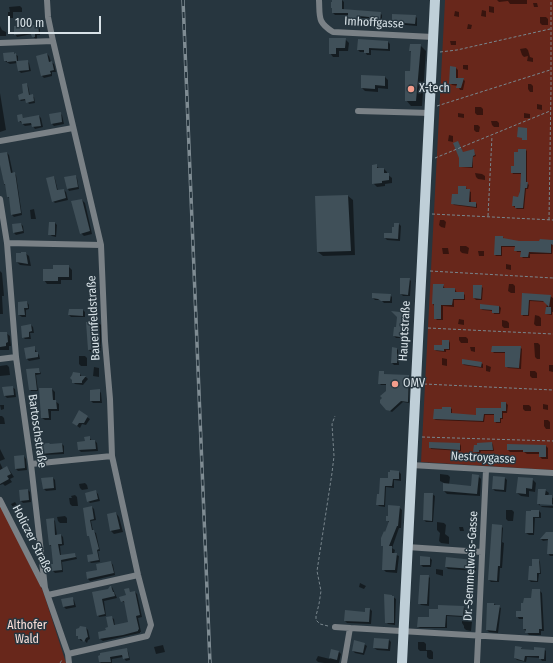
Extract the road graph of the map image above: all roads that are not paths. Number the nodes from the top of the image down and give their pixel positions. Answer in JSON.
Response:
{"nodes":[{"id":1,"x":47,"y":0,"type":"edge"},
{"id":2,"x":319,"y":0,"type":"edge"},
{"id":3,"x":435,"y":0,"type":"edge"},
{"id":4,"x":433,"y":37,"type":"junction"},
{"id":5,"x":53,"y":41,"type":"junction"},
{"id":6,"x":0,"y":43,"type":"edge"},
{"id":7,"x":358,"y":111,"type":"dead end"},
{"id":8,"x":430,"y":111,"type":"junction"},
{"id":9,"x":74,"y":128,"type":"junction"},
{"id":10,"x":0,"y":141,"type":"edge"},
{"id":11,"x":0,"y":199,"type":"edge"},
{"id":12,"x":4,"y":239,"type":"edge"},
{"id":13,"x":102,"y":244,"type":"junction"},
{"id":14,"x":16,"y":357,"type":"junction"},
{"id":15,"x":0,"y":359,"type":"edge"},
{"id":16,"x":112,"y":456,"type":"junction"},
{"id":17,"x":31,"y":464,"type":"junction"},
{"id":18,"x":411,"y":464,"type":"junction"},
{"id":19,"x":486,"y":470,"type":"junction"},
{"id":20,"x":553,"y":473,"type":"edge"},
{"id":21,"x":0,"y":500,"type":"edge"},
{"id":22,"x":407,"y":547,"type":"junction"},
{"id":23,"x":482,"y":552,"type":"junction"},
{"id":24,"x":138,"y":575,"type":"junction"},
{"id":25,"x":45,"y":588,"type":"junction"},
{"id":26,"x":48,"y":595,"type":"junction"},
{"id":27,"x":335,"y":627,"type":"road end"},
{"id":28,"x":350,"y":628,"type":"junction"},
{"id":29,"x":403,"y":632,"type":"junction"},
{"id":30,"x":478,"y":636,"type":"junction"},
{"id":31,"x":553,"y":640,"type":"edge"},
{"id":32,"x":68,"y":654,"type":"junction"},
{"id":33,"x":70,"y":663,"type":"edge"},
{"id":34,"x":344,"y":663,"type":"edge"},
{"id":35,"x":402,"y":663,"type":"edge"},
{"id":36,"x":477,"y":663,"type":"edge"}],
"edges":[{"from":1,"to":5,"type":"street","name":"Bauernfeldstraße"},
{"from":2,"to":4,"type":"street","name":"Imhoffgasse"},
{"from":3,"to":4,"type":"main road","name":"Hauptstraße"},
{"from":4,"to":8,"type":"main road","name":"Hauptstraße"},
{"from":5,"to":6,"type":"street"},
{"from":5,"to":9,"type":"street","name":"Bauernfeldstraße"},
{"from":7,"to":8,"type":"street"},
{"from":8,"to":18,"type":"main road","name":"Hauptstraße"},
{"from":9,"to":10,"type":"street"},
{"from":9,"to":13,"type":"street","name":"Bauernfeldstraße"},
{"from":11,"to":12,"type":"street","name":"Bartoschstraße"},
{"from":12,"to":13,"type":"street"},
{"from":12,"to":14,"type":"street","name":"Bartoschstraße"},
{"from":13,"to":16,"type":"street","name":"Bauernfeldstraße"},
{"from":14,"to":15,"type":"street"},
{"from":14,"to":17,"type":"street","name":"Bartoschstraße"},
{"from":16,"to":17,"type":"street"},
{"from":16,"to":24,"type":"street","name":"Bauernfeldstraße"},
{"from":17,"to":25,"type":"street","name":"Bartoschstraße"},
{"from":18,"to":19,"type":"street","name":"Nestroygasse"},
{"from":18,"to":22,"type":"main road","name":"Hauptstraße"},
{"from":19,"to":20,"type":"street","name":"Nestroygasse"},
{"from":19,"to":23,"type":"street","name":"Dr.-Semmelweis-Gasse"},
{"from":21,"to":25,"type":"street","name":"Holiczer Straße"},
{"from":22,"to":23,"type":"street"},
{"from":22,"to":29,"type":"main road","name":"Hauptstraße"},
{"from":23,"to":30,"type":"street","name":"Dr.-Semmelweis-Gasse"},
{"from":24,"to":26,"type":"street"},
{"from":24,"to":32,"type":"street","name":"Bauernfeldstraße"},
{"from":25,"to":26,"type":"street","name":"Bartoschstraße"},
{"from":26,"to":32,"type":"street","name":"Bartoschstraße"},
{"from":27,"to":28,"type":"street"},
{"from":28,"to":29,"type":"street"},
{"from":28,"to":34,"type":"street"},
{"from":29,"to":30,"type":"street"},
{"from":29,"to":35,"type":"main road","name":"Hauptstraße"},
{"from":30,"to":31,"type":"street"},
{"from":30,"to":36,"type":"street","name":"Dr.-Semmelweis-Gasse"},
{"from":32,"to":33,"type":"street","name":"Bartoschstraße"}]}
